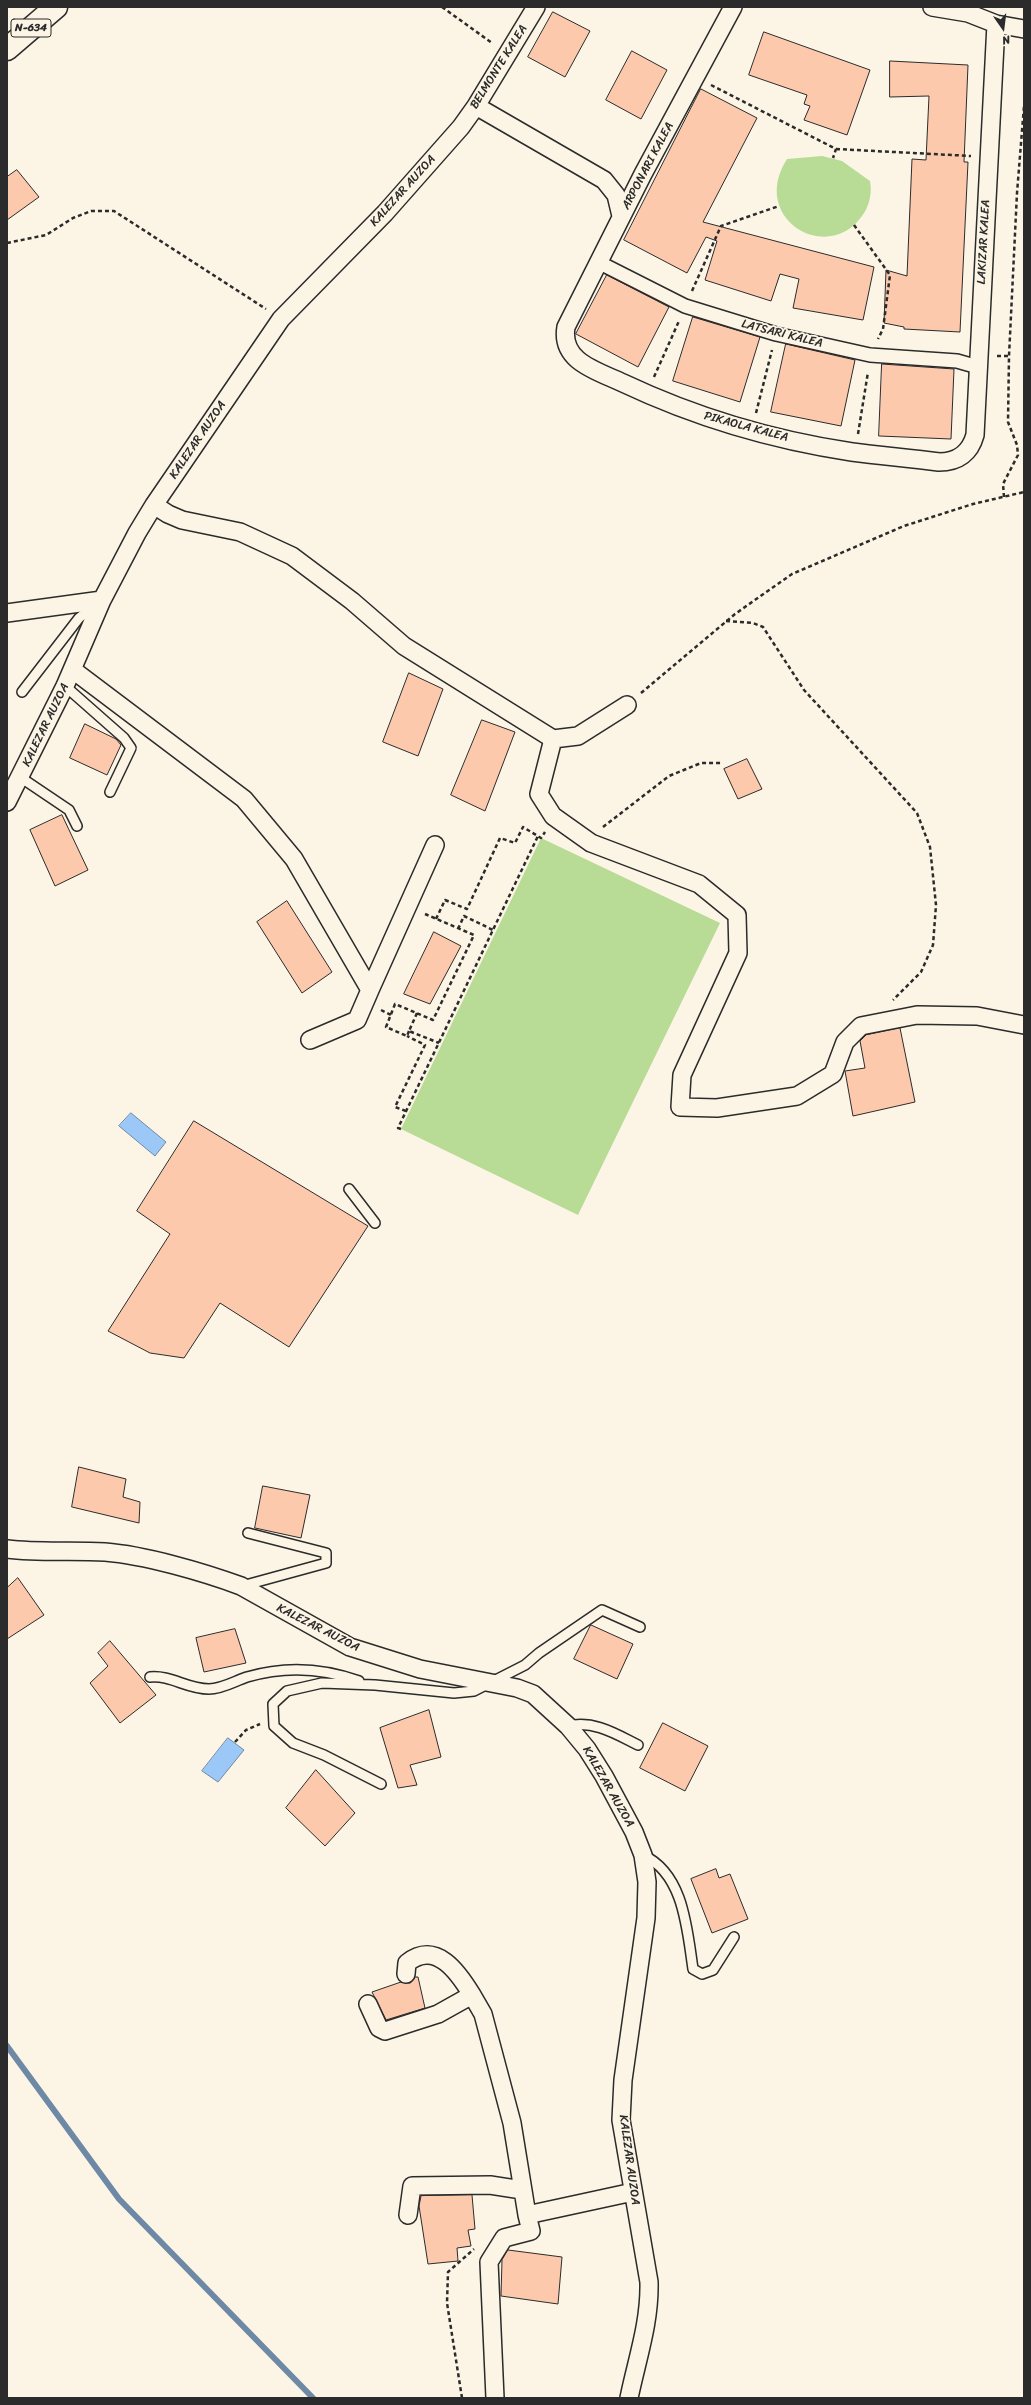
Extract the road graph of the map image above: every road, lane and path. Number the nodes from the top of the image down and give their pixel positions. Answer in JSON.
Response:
{"nodes":[{"id":1,"x":56,"y":7,"type":"edge"},
{"id":2,"x":442,"y":7,"type":"edge"},
{"id":3,"x":536,"y":7,"type":"edge"},
{"id":4,"x":733,"y":7,"type":"edge"},
{"id":5,"x":932,"y":7,"type":"edge"},
{"id":6,"x":996,"y":24,"type":"junction"},
{"id":7,"x":1024,"y":29,"type":"edge"},
{"id":8,"x":7,"y":49,"type":"edge"},
{"id":9,"x":507,"y":54,"type":"junction"},
{"id":10,"x":695,"y":76,"type":"junction"},
{"id":11,"x":476,"y":106,"type":"junction"},
{"id":12,"x":1024,"y":106,"type":"edge"},
{"id":13,"x":461,"y":127,"type":"joint"},
{"id":14,"x":836,"y":149,"type":"junction"},
{"id":15,"x":989,"y":157,"type":"junction"},
{"id":16,"x":833,"y":158,"type":"dead end"},
{"id":17,"x":643,"y":174,"type":"junction"},
{"id":18,"x":604,"y":180,"type":"junction"},
{"id":19,"x":779,"y":206,"type":"dead end"},
{"id":20,"x":622,"y":216,"type":"junction"},
{"id":21,"x":854,"y":225,"type":"dead end"},
{"id":22,"x":7,"y":242,"type":"edge"},
{"id":23,"x":598,"y":262,"type":"junction"},
{"id":24,"x":685,"y":306,"type":"junction"},
{"id":25,"x":282,"y":319,"type":"junction"},
{"id":26,"x":566,"y":327,"type":"joint"},
{"id":27,"x":776,"y":334,"type":"junction"},
{"id":28,"x":870,"y":355,"type":"junction"},
{"id":29,"x":978,"y":367,"type":"junction"},
{"id":30,"x":646,"y":394,"type":"junction"},
{"id":31,"x":752,"y":431,"type":"junction"},
{"id":32,"x":856,"y":452,"type":"junction"},
{"id":33,"x":962,"y":456,"type":"joint"},
{"id":34,"x":1024,"y":492,"type":"edge"},
{"id":35,"x":1004,"y":497,"type":"junction"},
{"id":36,"x":154,"y":505,"type":"junction"},
{"id":37,"x":102,"y":600,"type":"junction"},
{"id":38,"x":7,"y":613,"type":"edge"},
{"id":39,"x":726,"y":621,"type":"junction"},
{"id":40,"x":73,"y":670,"type":"junction"},
{"id":41,"x":65,"y":686,"type":"junction"},
{"id":42,"x":22,"y":692,"type":"dead end"},
{"id":43,"x":627,"y":705,"type":"joint"},
{"id":44,"x":553,"y":739,"type":"junction"},
{"id":45,"x":723,"y":763,"type":"dead end"},
{"id":46,"x":20,"y":776,"type":"junction"},
{"id":47,"x":110,"y":792,"type":"dead end"},
{"id":48,"x":7,"y":802,"type":"edge"},
{"id":49,"x":553,"y":816,"type":"junction"},
{"id":50,"x":77,"y":826,"type":"dead end"},
{"id":51,"x":538,"y":836,"type":"junction"},
{"id":52,"x":588,"y":841,"type":"junction"},
{"id":53,"x":435,"y":845,"type":"dead end"},
{"id":54,"x":422,"y":913,"type":"dead end"},
{"id":55,"x":436,"y":919,"type":"junction"},
{"id":56,"x":458,"y":929,"type":"junction"},
{"id":57,"x":494,"y":930,"type":"junction"},
{"id":58,"x":370,"y":990,"type":"junction"},
{"id":59,"x":890,"y":1003,"type":"dead end"},
{"id":60,"x":379,"y":1009,"type":"dead end"},
{"id":61,"x":417,"y":1013,"type":"junction"},
{"id":62,"x":391,"y":1014,"type":"junction"},
{"id":63,"x":1024,"y":1025,"type":"edge"},
{"id":64,"x":409,"y":1031,"type":"junction"},
{"id":65,"x":407,"y":1036,"type":"junction"},
{"id":66,"x":310,"y":1040,"type":"dead end"},
{"id":67,"x":439,"y":1043,"type":"junction"},
{"id":68,"x":406,"y":1111,"type":"junction"},
{"id":69,"x":401,"y":1129,"type":"dead end"},
{"id":70,"x":349,"y":1190,"type":"dead end"},
{"id":71,"x":375,"y":1223,"type":"dead end"},
{"id":72,"x":248,"y":1533,"type":"dead end"},
{"id":73,"x":7,"y":1549,"type":"edge"},
{"id":74,"x":241,"y":1586,"type":"junction"},
{"id":75,"x":640,"y":1627,"type":"dead end"},
{"id":76,"x":150,"y":1677,"type":"dead end"},
{"id":77,"x":493,"y":1683,"type":"junction"},
{"id":78,"x":368,"y":1684,"type":"junction"},
{"id":79,"x":274,"y":1722,"type":"junction"},
{"id":80,"x":568,"y":1726,"type":"junction"},
{"id":81,"x":235,"y":1742,"type":"dead end"},
{"id":82,"x":638,"y":1745,"type":"dead end"},
{"id":83,"x":381,"y":1784,"type":"dead end"},
{"id":84,"x":644,"y":1855,"type":"junction"},
{"id":85,"x":734,"y":1937,"type":"dead end"},
{"id":86,"x":406,"y":1974,"type":"dead end"},
{"id":87,"x":472,"y":1995,"type":"junction"},
{"id":88,"x":368,"y":2004,"type":"dead end"},
{"id":89,"x":522,"y":2190,"type":"junction"},
{"id":90,"x":633,"y":2192,"type":"junction"},
{"id":91,"x":408,"y":2215,"type":"dead end"},
{"id":92,"x":527,"y":2215,"type":"junction"},
{"id":93,"x":480,"y":2244,"type":"dead end"},
{"id":94,"x":462,"y":2398,"type":"edge"},
{"id":95,"x":495,"y":2398,"type":"edge"},
{"id":96,"x":629,"y":2398,"type":"edge"}],
"edges":[{"from":1,"to":8,"type":"highway","number":"N-634"},
{"from":2,"to":9,"type":"path"},
{"from":3,"to":9,"type":"street","name":"BELMONTE KALEA"},
{"from":4,"to":10,"type":"street","name":"ARPONARI KALEA"},
{"from":5,"to":6,"type":"street"},
{"from":6,"to":7,"type":"street"},
{"from":6,"to":15,"type":"street","name":"LAKIZAR KALEA"},
{"from":9,"to":11,"type":"street","name":"BELMONTE KALEA"},
{"from":10,"to":14,"type":"path"},
{"from":10,"to":17,"type":"street","name":"ARPONARI KALEA"},
{"from":11,"to":13,"type":"street","name":"BELMONTE KALEA"},
{"from":11,"to":18,"type":"street"},
{"from":12,"to":35,"type":"path"},
{"from":13,"to":25,"type":"street","name":"KALEZAR AUZOA"},
{"from":14,"to":15,"type":"path"},
{"from":14,"to":16,"type":"path"},
{"from":15,"to":29,"type":"street","name":"LAKIZAR KALEA"},
{"from":17,"to":18,"type":"street"},
{"from":17,"to":20,"type":"street","name":"ARPONARI KALEA"},
{"from":18,"to":20,"type":"street"},
{"from":19,"to":24,"type":"path"},
{"from":20,"to":23,"type":"street","name":"ARPONARI KALEA"},
{"from":21,"to":28,"type":"path"},
{"from":22,"to":25,"type":"path"},
{"from":23,"to":24,"type":"street","name":"LATSARI KALEA"},
{"from":23,"to":26,"type":"street","name":"ARPONARI KALEA"},
{"from":24,"to":27,"type":"street","name":"LATSARI KALEA"},
{"from":24,"to":30,"type":"path"},
{"from":25,"to":36,"type":"street","name":"KALEZAR AUZOA"},
{"from":26,"to":30,"type":"street","name":"PIKAOLA KALEA"},
{"from":27,"to":28,"type":"street","name":"LATSARI KALEA"},
{"from":27,"to":31,"type":"path"},
{"from":28,"to":29,"type":"street","name":"LATSARI KALEA"},
{"from":28,"to":32,"type":"path"},
{"from":29,"to":33,"type":"street","name":"LAKIZAR KALEA"},
{"from":30,"to":31,"type":"street","name":"PIKAOLA KALEA"},
{"from":31,"to":32,"type":"street","name":"PIKAOLA KALEA"},
{"from":32,"to":33,"type":"street","name":"PIKAOLA KALEA"},
{"from":34,"to":35,"type":"path"},
{"from":35,"to":39,"type":"path"},
{"from":36,"to":37,"type":"street","name":"KALEZAR AUZOA"},
{"from":36,"to":44,"type":"street"},
{"from":37,"to":38,"type":"street"},
{"from":37,"to":40,"type":"street","name":"KALEZAR AUZOA"},
{"from":37,"to":42,"type":"lane"},
{"from":39,"to":43,"type":"path"},
{"from":39,"to":59,"type":"path"},
{"from":40,"to":41,"type":"street","name":"KALEZAR AUZOA"},
{"from":40,"to":58,"type":"street"},
{"from":41,"to":46,"type":"street","name":"KALEZAR AUZOA"},
{"from":41,"to":47,"type":"lane"},
{"from":43,"to":44,"type":"street"},
{"from":44,"to":49,"type":"street"},
{"from":45,"to":52,"type":"path"},
{"from":46,"to":48,"type":"street","name":"KALEZAR AUZOA"},
{"from":46,"to":50,"type":"lane"},
{"from":49,"to":51,"type":"path"},
{"from":49,"to":52,"type":"street"},
{"from":51,"to":55,"type":"path"},
{"from":51,"to":57,"type":"path"},
{"from":52,"to":63,"type":"street"},
{"from":53,"to":58,"type":"street"},
{"from":54,"to":55,"type":"path"},
{"from":55,"to":56,"type":"path"},
{"from":56,"to":57,"type":"path"},
{"from":56,"to":61,"type":"path"},
{"from":57,"to":67,"type":"path"},
{"from":58,"to":66,"type":"street"},
{"from":60,"to":62,"type":"path"},
{"from":61,"to":62,"type":"path"},
{"from":61,"to":64,"type":"path"},
{"from":62,"to":65,"type":"path"},
{"from":64,"to":65,"type":"path"},
{"from":64,"to":67,"type":"path"},
{"from":65,"to":68,"type":"path"},
{"from":67,"to":68,"type":"path"},
{"from":68,"to":69,"type":"path"},
{"from":70,"to":71,"type":"lane"},
{"from":72,"to":74,"type":"lane"},
{"from":73,"to":74,"type":"street","name":"KALEZAR AUZOA"},
{"from":74,"to":77,"type":"street","name":"KALEZAR AUZOA"},
{"from":75,"to":77,"type":"lane"},
{"from":76,"to":78,"type":"lane"},
{"from":77,"to":78,"type":"lane"},
{"from":77,"to":80,"type":"street","name":"KALEZAR AUZOA"},
{"from":78,"to":79,"type":"lane"},
{"from":79,"to":81,"type":"path"},
{"from":79,"to":83,"type":"lane"},
{"from":80,"to":82,"type":"lane"},
{"from":80,"to":84,"type":"street","name":"KALEZAR AUZOA"},
{"from":84,"to":85,"type":"lane"},
{"from":84,"to":90,"type":"street","name":"KALEZAR AUZOA"},
{"from":86,"to":87,"type":"street"},
{"from":87,"to":88,"type":"street"},
{"from":87,"to":89,"type":"street"},
{"from":89,"to":91,"type":"street"},
{"from":89,"to":92,"type":"street"},
{"from":90,"to":92,"type":"street"},
{"from":90,"to":96,"type":"street","name":"KALEZAR AUZOA"},
{"from":92,"to":95,"type":"street"},
{"from":93,"to":94,"type":"path"}]}
